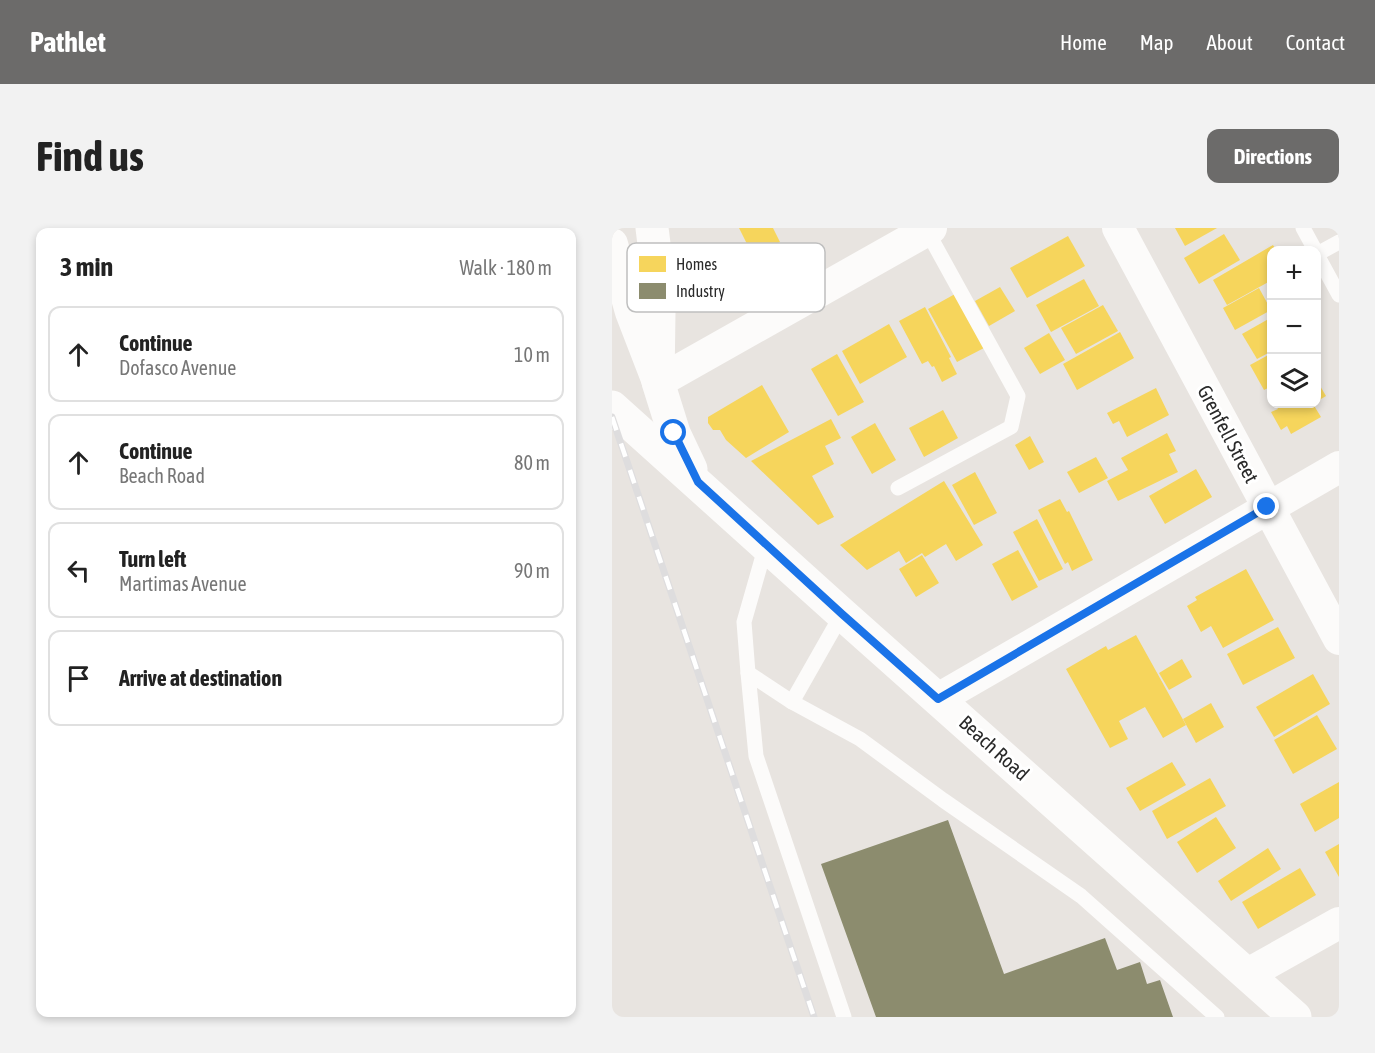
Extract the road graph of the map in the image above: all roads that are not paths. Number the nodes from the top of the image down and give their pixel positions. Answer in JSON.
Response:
{"nodes":[{"id":1,"x":652,"y":228,"type":"edge"},
{"id":2,"x":1118,"y":228,"type":"edge"},
{"id":3,"x":1303,"y":228,"type":"edge"},
{"id":4,"x":929,"y":229,"type":"edge"},
{"id":5,"x":1339,"y":242,"type":"edge"},
{"id":6,"x":654,"y":243,"type":"edge"},
{"id":7,"x":612,"y":244,"type":"edge"},
{"id":8,"x":1312,"y":246,"type":"edge"},
{"id":9,"x":1321,"y":251,"type":"edge"},
{"id":10,"x":1321,"y":262,"type":"edge"},
{"id":11,"x":825,"y":288,"type":"edge"},
{"id":12,"x":1339,"y":295,"type":"edge"},
{"id":13,"x":627,"y":298,"type":"edge"},
{"id":14,"x":631,"y":312,"type":"edge"},
{"id":15,"x":659,"y":312,"type":"edge"},
{"id":16,"x":782,"y":312,"type":"edge"},
{"id":17,"x":658,"y":382,"type":"junction"},
{"id":18,"x":612,"y":407,"type":"edge"},
{"id":19,"x":1339,"y":466,"type":"edge"},
{"id":20,"x":698,"y":482,"type":"junction"},
{"id":21,"x":898,"y":488,"type":"dead end"},
{"id":22,"x":1267,"y":507,"type":"junction"},
{"id":23,"x":766,"y":545,"type":"junction"},
{"id":24,"x":842,"y":614,"type":"junction"},
{"id":25,"x":1339,"y":639,"type":"edge"},
{"id":26,"x":748,"y":673,"type":"junction"},
{"id":27,"x":938,"y":699,"type":"junction"},
{"id":28,"x":792,"y":702,"type":"junction"},
{"id":29,"x":1339,"y":923,"type":"edge"},
{"id":30,"x":1248,"y":974,"type":"junction"},
{"id":31,"x":844,"y":1017,"type":"edge"},
{"id":32,"x":1217,"y":1017,"type":"edge"},
{"id":33,"x":1295,"y":1017,"type":"edge"}],
"edges":[{"from":1,"to":6,"type":"street"},
{"from":2,"to":22,"type":"street","name":"Grenfell Street"},
{"from":3,"to":8,"type":"lane"},
{"from":4,"to":11,"type":"street"},
{"from":4,"to":21,"type":"lane"},
{"from":5,"to":9,"type":"lane"},
{"from":7,"to":13,"type":"street"},
{"from":10,"to":12,"type":"lane"},
{"from":14,"to":17,"type":"street"},
{"from":15,"to":17,"type":"street"},
{"from":16,"to":17,"type":"street"},
{"from":17,"to":20,"type":"street"},
{"from":18,"to":20,"type":"street","name":"Beach Road"},
{"from":19,"to":22,"type":"street"},
{"from":20,"to":23,"type":"street","name":"Beach Road"},
{"from":22,"to":25,"type":"street","name":"Grenfell Street"},
{"from":22,"to":27,"type":"street"},
{"from":23,"to":24,"type":"street","name":"Beach Road"},
{"from":23,"to":26,"type":"lane"},
{"from":24,"to":27,"type":"street","name":"Beach Road"},
{"from":24,"to":28,"type":"lane"},
{"from":26,"to":28,"type":"lane"},
{"from":26,"to":31,"type":"lane"},
{"from":27,"to":30,"type":"street","name":"Beach Road"},
{"from":28,"to":32,"type":"lane"},
{"from":29,"to":30,"type":"street"},
{"from":30,"to":33,"type":"street","name":"Beach Road"}]}
